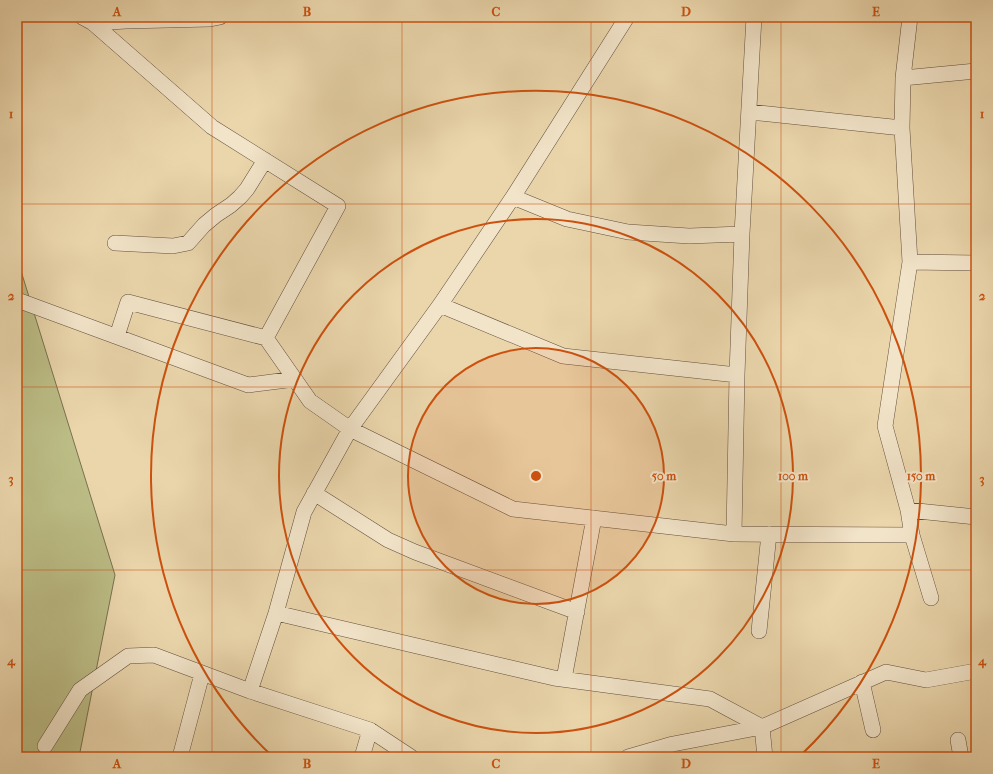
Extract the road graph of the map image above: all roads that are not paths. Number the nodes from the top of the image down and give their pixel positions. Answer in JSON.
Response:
{"nodes":[{"id":1,"x":220,"y":17,"type":"edge"},
{"id":2,"x":626,"y":17,"type":"edge"},
{"id":3,"x":754,"y":17,"type":"edge"},
{"id":4,"x":910,"y":17,"type":"edge"},
{"id":5,"x":127,"y":19,"type":"edge"},
{"id":6,"x":88,"y":20,"type":"edge"},
{"id":7,"x":976,"y":71,"type":"edge"},
{"id":8,"x":903,"y":78,"type":"junction"},
{"id":9,"x":750,"y":112,"type":"junction"},
{"id":10,"x":902,"y":128,"type":"junction"},
{"id":11,"x":265,"y":160,"type":"junction"},
{"id":12,"x":513,"y":197,"type":"junction"},
{"id":13,"x":742,"y":234,"type":"junction"},
{"id":14,"x":115,"y":243,"type":"dead end"},
{"id":15,"x":910,"y":262,"type":"junction"},
{"id":16,"x":976,"y":264,"type":"edge"},
{"id":17,"x":20,"y":301,"type":"dead end"},
{"id":18,"x":440,"y":305,"type":"junction"},
{"id":19,"x":118,"y":336,"type":"junction"},
{"id":20,"x":266,"y":338,"type":"junction"},
{"id":21,"x":737,"y":375,"type":"junction"},
{"id":22,"x":295,"y":379,"type":"junction"},
{"id":23,"x":350,"y":429,"type":"junction"},
{"id":24,"x":314,"y":493,"type":"junction"},
{"id":25,"x":908,"y":510,"type":"junction"},
{"id":26,"x":976,"y":517,"type":"edge"},
{"id":27,"x":594,"y":518,"type":"junction"},
{"id":28,"x":734,"y":534,"type":"junction"},
{"id":29,"x":769,"y":534,"type":"junction"},
{"id":30,"x":912,"y":535,"type":"junction"},
{"id":31,"x":931,"y":598,"type":"dead end"},
{"id":32,"x":577,"y":612,"type":"junction"},
{"id":33,"x":276,"y":613,"type":"junction"},
{"id":34,"x":759,"y":631,"type":"dead end"},
{"id":35,"x":976,"y":671,"type":"edge"},
{"id":36,"x":202,"y":674,"type":"junction"},
{"id":37,"x":564,"y":679,"type":"junction"},
{"id":38,"x":862,"y":682,"type":"junction"},
{"id":39,"x":250,"y":691,"type":"junction"},
{"id":40,"x":762,"y":727,"type":"junction"},
{"id":41,"x":370,"y":730,"type":"junction"},
{"id":42,"x":873,"y":730,"type":"dead end"},
{"id":43,"x":958,"y":740,"type":"dead end"},
{"id":44,"x":45,"y":746,"type":"dead end"},
{"id":45,"x":180,"y":757,"type":"edge"},
{"id":46,"x":362,"y":757,"type":"edge"},
{"id":47,"x":411,"y":757,"type":"edge"},
{"id":48,"x":628,"y":757,"type":"edge"},
{"id":49,"x":765,"y":757,"type":"edge"},
{"id":50,"x":961,"y":757,"type":"edge"}],
"edges":[{"from":1,"to":5,"type":"street"},
{"from":2,"to":12,"type":"street"},
{"from":3,"to":9,"type":"street"},
{"from":4,"to":8,"type":"street"},
{"from":5,"to":6,"type":"street"},
{"from":6,"to":11,"type":"street"},
{"from":7,"to":8,"type":"street"},
{"from":8,"to":10,"type":"street"},
{"from":9,"to":10,"type":"street"},
{"from":9,"to":13,"type":"street"},
{"from":10,"to":15,"type":"street"},
{"from":11,"to":14,"type":"street"},
{"from":11,"to":20,"type":"street"},
{"from":12,"to":13,"type":"street"},
{"from":12,"to":18,"type":"street"},
{"from":13,"to":21,"type":"street"},
{"from":15,"to":16,"type":"street"},
{"from":15,"to":25,"type":"street"},
{"from":17,"to":19,"type":"street"},
{"from":18,"to":21,"type":"street"},
{"from":18,"to":23,"type":"street"},
{"from":19,"to":20,"type":"street"},
{"from":19,"to":22,"type":"street"},
{"from":20,"to":22,"type":"street"},
{"from":21,"to":28,"type":"street"},
{"from":22,"to":23,"type":"street"},
{"from":23,"to":24,"type":"street"},
{"from":23,"to":27,"type":"street"},
{"from":24,"to":32,"type":"street"},
{"from":24,"to":33,"type":"street"},
{"from":25,"to":26,"type":"street"},
{"from":25,"to":30,"type":"street"},
{"from":27,"to":28,"type":"street"},
{"from":27,"to":32,"type":"street"},
{"from":28,"to":29,"type":"street"},
{"from":29,"to":30,"type":"street"},
{"from":29,"to":34,"type":"street"},
{"from":30,"to":31,"type":"street"},
{"from":32,"to":37,"type":"street"},
{"from":33,"to":37,"type":"street"},
{"from":33,"to":39,"type":"street"},
{"from":35,"to":38,"type":"street"},
{"from":36,"to":39,"type":"street"},
{"from":36,"to":44,"type":"street"},
{"from":36,"to":45,"type":"street"},
{"from":37,"to":40,"type":"street"},
{"from":38,"to":40,"type":"street"},
{"from":38,"to":42,"type":"street"},
{"from":39,"to":41,"type":"street"},
{"from":40,"to":48,"type":"street"},
{"from":40,"to":49,"type":"street"},
{"from":41,"to":46,"type":"street"},
{"from":41,"to":47,"type":"street"},
{"from":43,"to":50,"type":"street"}]}
